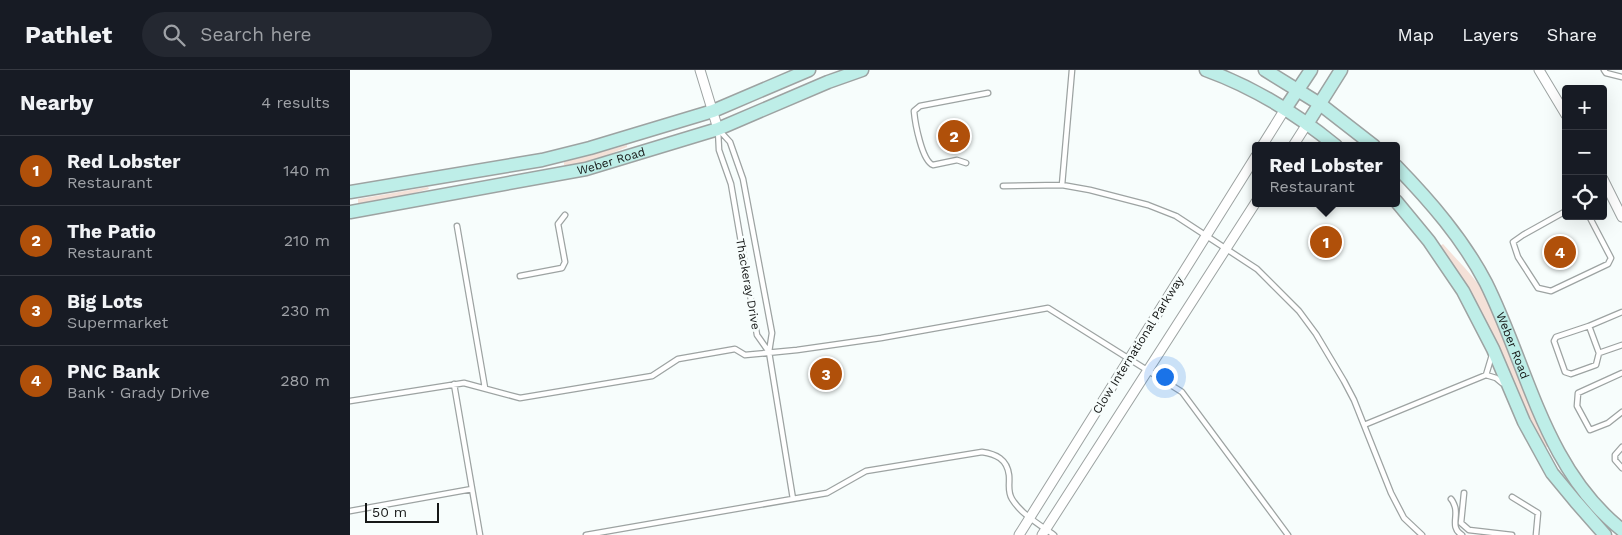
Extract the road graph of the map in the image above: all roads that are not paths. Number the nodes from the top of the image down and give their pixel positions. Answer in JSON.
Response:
{"nodes":[{"id":1,"x":700,"y":70,"type":"edge"},
{"id":2,"x":809,"y":70,"type":"edge"},
{"id":3,"x":862,"y":70,"type":"edge"},
{"id":4,"x":1072,"y":70,"type":"edge"},
{"id":5,"x":1206,"y":70,"type":"edge"},
{"id":6,"x":1265,"y":70,"type":"edge"},
{"id":7,"x":1311,"y":70,"type":"edge"},
{"id":8,"x":1341,"y":70,"type":"edge"},
{"id":9,"x":1539,"y":70,"type":"edge"},
{"id":10,"x":1604,"y":70,"type":"edge"},
{"id":11,"x":1622,"y":77,"type":"edge"},
{"id":12,"x":1299,"y":90,"type":"junction"},
{"id":13,"x":988,"y":93,"type":"dead end"},
{"id":14,"x":1320,"y":104,"type":"junction"},
{"id":15,"x":1562,"y":108,"type":"edge"},
{"id":16,"x":1285,"y":109,"type":"junction"},
{"id":17,"x":713,"y":110,"type":"junction"},
{"id":18,"x":1307,"y":124,"type":"junction"},
{"id":19,"x":718,"y":129,"type":"junction"},
{"id":20,"x":1264,"y":142,"type":"edge"},
{"id":21,"x":1296,"y":142,"type":"edge"},
{"id":22,"x":1331,"y":142,"type":"edge"},
{"id":23,"x":1369,"y":142,"type":"edge"},
{"id":24,"x":1252,"y":162,"type":"edge"},
{"id":25,"x":966,"y":163,"type":"dead end"},
{"id":26,"x":1400,"y":170,"type":"edge"},
{"id":27,"x":1062,"y":185,"type":"junction"},
{"id":28,"x":1003,"y":186,"type":"dead end"},
{"id":29,"x":350,"y":192,"type":"edge"},
{"id":30,"x":1607,"y":194,"type":"edge"},
{"id":31,"x":1618,"y":200,"type":"edge"},
{"id":32,"x":1400,"y":206,"type":"edge"},
{"id":33,"x":1253,"y":207,"type":"edge"},
{"id":34,"x":350,"y":212,"type":"edge"},
{"id":35,"x":1562,"y":213,"type":"edge"},
{"id":36,"x":565,"y":215,"type":"dead end"},
{"id":37,"x":1622,"y":217,"type":"edge"},
{"id":38,"x":1590,"y":220,"type":"edge"},
{"id":39,"x":457,"y":226,"type":"dead end"},
{"id":40,"x":1207,"y":235,"type":"junction"},
{"id":41,"x":1226,"y":248,"type":"junction"},
{"id":42,"x":520,"y":276,"type":"dead end"},
{"id":43,"x":1622,"y":312,"type":"edge"},
{"id":44,"x":1589,"y":326,"type":"junction"},
{"id":45,"x":1622,"y":344,"type":"edge"},
{"id":46,"x":1492,"y":349,"type":"junction"},
{"id":47,"x":769,"y":352,"type":"junction"},
{"id":48,"x":1599,"y":353,"type":"junction"},
{"id":49,"x":1129,"y":360,"type":"junction"},
{"id":50,"x":1147,"y":371,"type":"junction"},
{"id":51,"x":1622,"y":374,"type":"edge"},
{"id":52,"x":1486,"y":375,"type":"junction"},
{"id":53,"x":454,"y":384,"type":"junction"},
{"id":54,"x":485,"y":388,"type":"junction"},
{"id":55,"x":1510,"y":390,"type":"junction"},
{"id":56,"x":350,"y":401,"type":"edge"},
{"id":57,"x":1622,"y":412,"type":"edge"},
{"id":58,"x":1364,"y":426,"type":"junction"},
{"id":59,"x":1622,"y":447,"type":"edge"},
{"id":60,"x":1622,"y":468,"type":"edge"},
{"id":61,"x":472,"y":490,"type":"junction"},
{"id":62,"x":1464,"y":493,"type":"dead end"},
{"id":63,"x":1512,"y":497,"type":"dead end"},
{"id":64,"x":793,"y":499,"type":"junction"},
{"id":65,"x":1451,"y":499,"type":"dead end"},
{"id":66,"x":350,"y":511,"type":"edge"},
{"id":67,"x":1030,"y":517,"type":"junction"},
{"id":68,"x":1622,"y":530,"type":"edge"},
{"id":69,"x":1044,"y":532,"type":"edge"},
{"id":70,"x":480,"y":535,"type":"edge"},
{"id":71,"x":586,"y":535,"type":"edge"},
{"id":72,"x":1019,"y":535,"type":"edge"},
{"id":73,"x":1054,"y":535,"type":"edge"},
{"id":74,"x":1288,"y":535,"type":"edge"},
{"id":75,"x":1422,"y":535,"type":"edge"},
{"id":76,"x":1462,"y":535,"type":"edge"},
{"id":77,"x":1512,"y":535,"type":"edge"},
{"id":78,"x":1535,"y":535,"type":"edge"},
{"id":79,"x":1605,"y":535,"type":"edge"}],
"edges":[{"from":1,"to":17,"type":"street","name":"Thackeray Drive"},
{"from":2,"to":17,"type":"main road","name":"Weber Road"},
{"from":3,"to":19,"type":"main road","name":"Weber Road"},
{"from":4,"to":27,"type":"lane"},
{"from":5,"to":16,"type":"main road"},
{"from":6,"to":12,"type":"main road"},
{"from":7,"to":12,"type":"main road"},
{"from":8,"to":14,"type":"main road"},
{"from":9,"to":15,"type":"street"},
{"from":10,"to":11,"type":"lane"},
{"from":12,"to":14,"type":"main road"},
{"from":12,"to":16,"type":"main road"},
{"from":13,"to":25,"type":"lane"},
{"from":14,"to":18,"type":"main road"},
{"from":14,"to":23,"type":"main road"},
{"from":16,"to":18,"type":"main road"},
{"from":16,"to":20,"type":"street"},
{"from":17,"to":19,"type":"street","name":"Thackeray Drive"},
{"from":17,"to":29,"type":"main road","name":"Weber Road"},
{"from":18,"to":21,"type":"street"},
{"from":18,"to":22,"type":"main road"},
{"from":19,"to":34,"type":"main road","name":"Weber Road"},
{"from":19,"to":47,"type":"lane","name":"Thackeray Drive"},
{"from":19,"to":47,"type":"lane"},
{"from":24,"to":40,"type":"street","name":"Clow International Parkway"},
{"from":26,"to":68,"type":"main road","name":"Weber Road"},
{"from":27,"to":28,"type":"lane"},
{"from":27,"to":40,"type":"lane"},
{"from":30,"to":31,"type":"street"},
{"from":31,"to":37,"type":"street"},
{"from":32,"to":46,"type":"main road","name":"Weber Road"},
{"from":33,"to":41,"type":"street","name":"Clow International Parkway"},
{"from":35,"to":38,"type":"lane"},
{"from":36,"to":42,"type":"lane"},
{"from":39,"to":54,"type":"lane"},
{"from":40,"to":41,"type":"lane"},
{"from":40,"to":49,"type":"street","name":"Clow International Parkway"},
{"from":41,"to":50,"type":"street","name":"Clow International Parkway"},
{"from":41,"to":58,"type":"lane"},
{"from":43,"to":44,"type":"lane"},
{"from":44,"to":48,"type":"lane"},
{"from":44,"to":48,"type":"lane"},
{"from":45,"to":48,"type":"lane"},
{"from":46,"to":52,"type":"lane"},
{"from":46,"to":55,"type":"main road","name":"Weber Road"},
{"from":47,"to":49,"type":"lane"},
{"from":47,"to":54,"type":"lane"},
{"from":47,"to":64,"type":"lane","name":"Thackeray Drive"},
{"from":49,"to":50,"type":"lane"},
{"from":49,"to":67,"type":"street","name":"Clow International Parkway"},
{"from":50,"to":69,"type":"street","name":"Clow International Parkway"},
{"from":50,"to":74,"type":"lane"},
{"from":51,"to":57,"type":"lane"},
{"from":52,"to":55,"type":"lane"},
{"from":52,"to":58,"type":"lane"},
{"from":53,"to":54,"type":"lane"},
{"from":53,"to":56,"type":"lane"},
{"from":53,"to":61,"type":"lane"},
{"from":55,"to":79,"type":"main road","name":"Weber Road"},
{"from":58,"to":75,"type":"lane"},
{"from":59,"to":60,"type":"lane"},
{"from":61,"to":66,"type":"lane"},
{"from":61,"to":70,"type":"lane"},
{"from":62,"to":77,"type":"lane"},
{"from":63,"to":78,"type":"lane"},
{"from":64,"to":67,"type":"lane"},
{"from":64,"to":71,"type":"lane"},
{"from":65,"to":76,"type":"lane"},
{"from":67,"to":69,"type":"lane"},
{"from":67,"to":72,"type":"street","name":"Clow International Parkway"},
{"from":69,"to":73,"type":"lane"}]}
